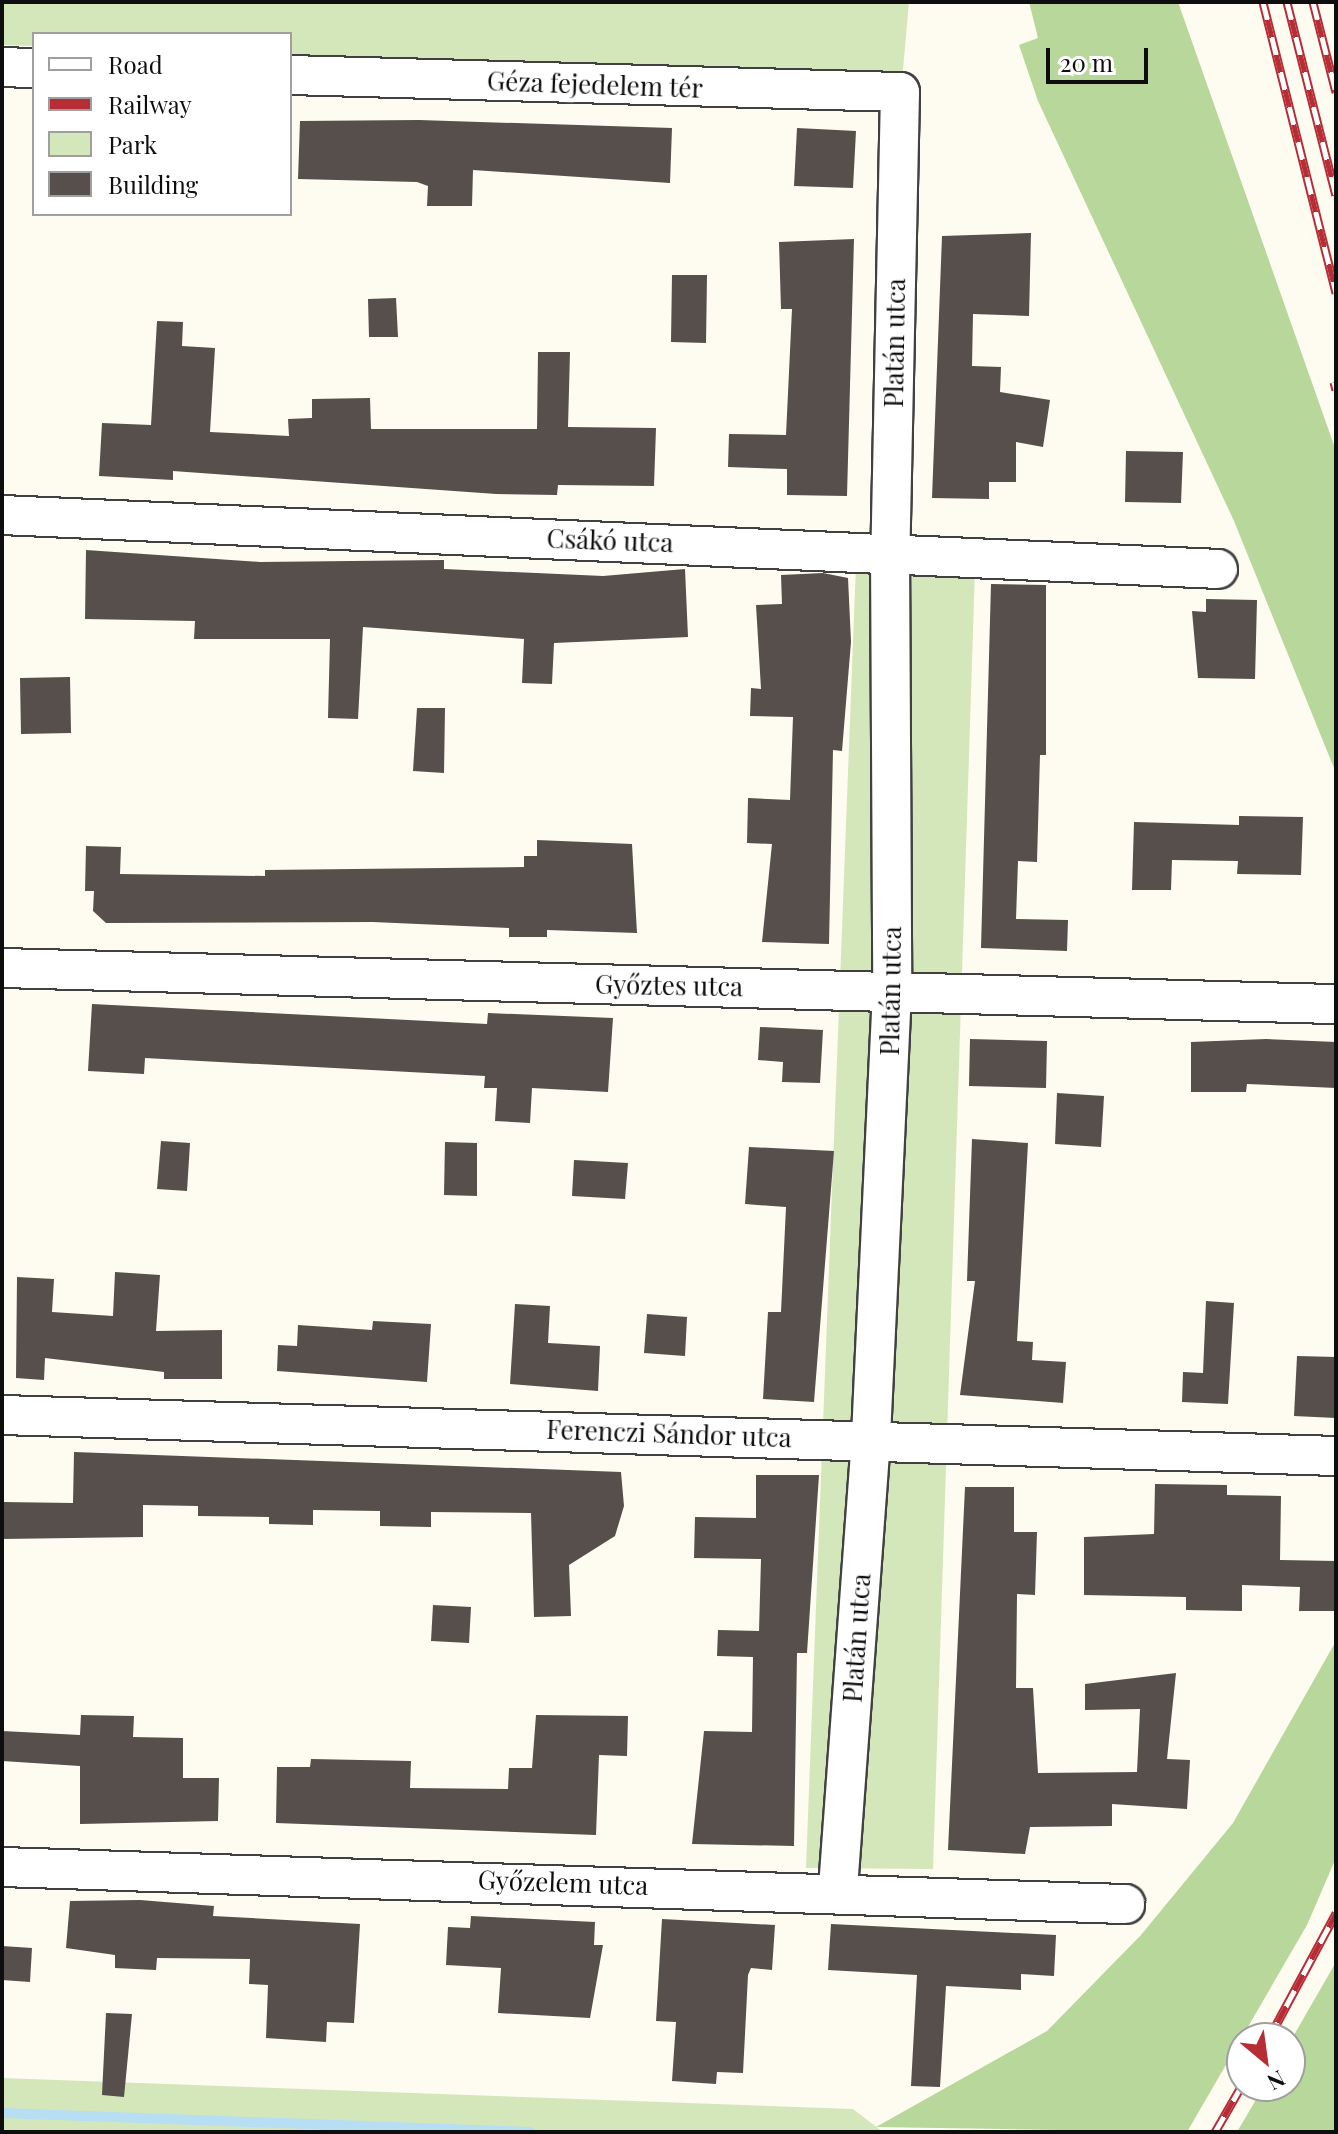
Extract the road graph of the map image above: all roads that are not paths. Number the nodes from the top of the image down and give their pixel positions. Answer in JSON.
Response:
{"nodes":[{"id":1,"x":2,"y":67,"type":"edge"},
{"id":2,"x":32,"y":68,"type":"edge"},
{"id":3,"x":292,"y":75,"type":"edge"},
{"id":4,"x":900,"y":92,"type":"joint"},
{"id":5,"x":2,"y":515,"type":"edge"},
{"id":6,"x":890,"y":551,"type":"junction"},
{"id":7,"x":1218,"y":569,"type":"dead end"},
{"id":8,"x":2,"y":968,"type":"edge"},
{"id":9,"x":892,"y":991,"type":"junction"},
{"id":10,"x":1336,"y":1004,"type":"edge"},
{"id":11,"x":2,"y":1415,"type":"edge"},
{"id":12,"x":871,"y":1439,"type":"junction"},
{"id":13,"x":1336,"y":1456,"type":"edge"},
{"id":14,"x":2,"y":1867,"type":"edge"},
{"id":15,"x":838,"y":1889,"type":"junction"},
{"id":16,"x":1125,"y":1904,"type":"dead end"}],
"edges":[{"from":1,"to":2,"type":"street"},
{"from":3,"to":4,"type":"street","name":"Géza fejedelem tér"},
{"from":4,"to":6,"type":"street","name":"Platán utca"},
{"from":5,"to":6,"type":"street","name":"Csákó utca"},
{"from":6,"to":7,"type":"street","name":"Csákó utca"},
{"from":6,"to":9,"type":"street","name":"Platán utca"},
{"from":8,"to":9,"type":"street","name":"Győztes utca"},
{"from":9,"to":10,"type":"street","name":"Győztes utca"},
{"from":9,"to":12,"type":"street","name":"Platán utca"},
{"from":11,"to":12,"type":"street","name":"Ferenczi Sándor utca"},
{"from":12,"to":13,"type":"street","name":"Ferenczi Sándor utca"},
{"from":12,"to":15,"type":"street","name":"Platán utca"},
{"from":14,"to":15,"type":"street","name":"Győzelem utca"},
{"from":15,"to":16,"type":"street","name":"Győzelem utca"}]}
